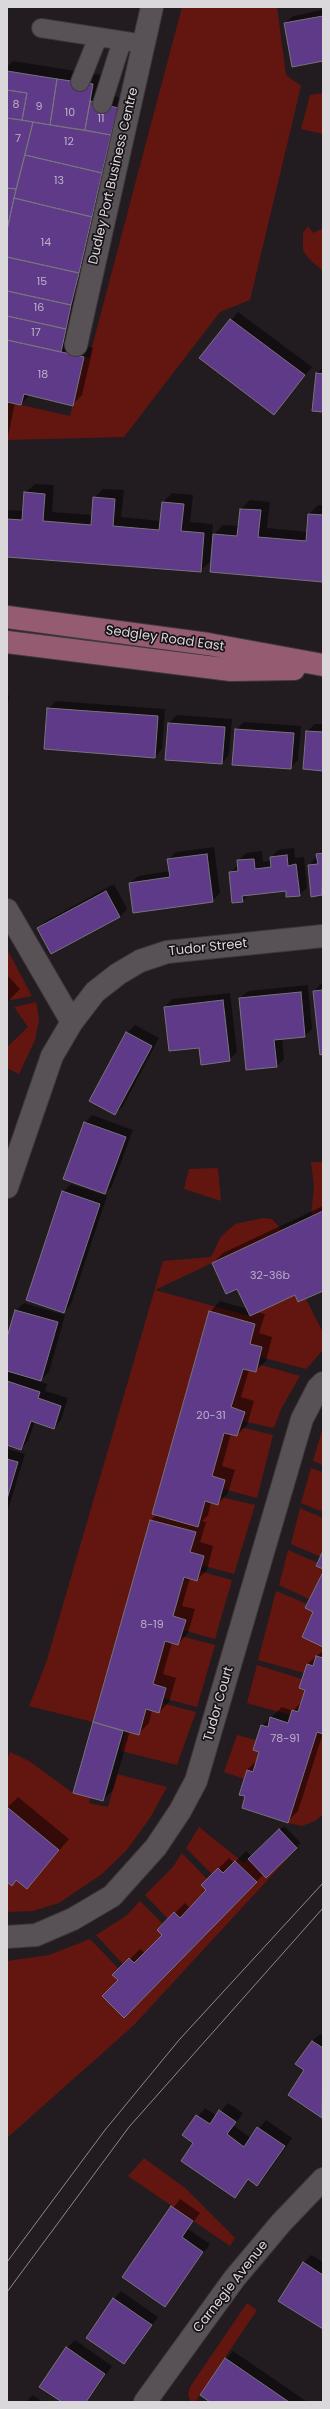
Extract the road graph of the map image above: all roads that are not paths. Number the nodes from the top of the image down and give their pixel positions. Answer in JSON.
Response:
{"nodes":[{"id":1,"x":152,"y":7,"type":"edge"},
{"id":2,"x":41,"y":28,"type":"dead end"},
{"id":3,"x":98,"y":37,"type":"junction"},
{"id":4,"x":122,"y":41,"type":"junction"},
{"id":5,"x":144,"y":44,"type":"junction"},
{"id":6,"x":80,"y":82,"type":"dead end"},
{"id":7,"x":102,"y":104,"type":"dead end"},
{"id":8,"x":72,"y":338,"type":"dead end"},
{"id":9,"x":7,"y":617,"type":"edge"},
{"id":10,"x":7,"y":642,"type":"edge"},
{"id":11,"x":323,"y":665,"type":"edge"},
{"id":12,"x":323,"y":669,"type":"edge"},
{"id":13,"x":7,"y":910,"type":"edge"},
{"id":14,"x":323,"y":936,"type":"edge"},
{"id":15,"x":72,"y":1022,"type":"junction"},
{"id":16,"x":7,"y":1187,"type":"edge"},
{"id":17,"x":323,"y":1383,"type":"edge"},
{"id":18,"x":7,"y":1937,"type":"edge"},
{"id":19,"x":323,"y":2179,"type":"edge"},
{"id":20,"x":148,"y":2401,"type":"edge"}],
"edges":[{"from":1,"to":5,"type":"street","name":"Dudley Port Business Centre"},
{"from":2,"to":3,"type":"lane"},
{"from":3,"to":4,"type":"lane"},
{"from":3,"to":6,"type":"lane"},
{"from":4,"to":5,"type":"lane"},
{"from":4,"to":7,"type":"lane"},
{"from":5,"to":8,"type":"street","name":"Dudley Port Business Centre"},
{"from":9,"to":11,"type":"main road","name":"Sedgley Road East"},
{"from":10,"to":12,"type":"main road","name":"Sedgley Road East"},
{"from":13,"to":15,"type":"street"},
{"from":14,"to":15,"type":"street","name":"Tudor Street"},
{"from":15,"to":16,"type":"street","name":"Tudor Street"},
{"from":17,"to":18,"type":"street","name":"Tudor Court"},
{"from":19,"to":20,"type":"street","name":"Carnegie Avenue"}]}
